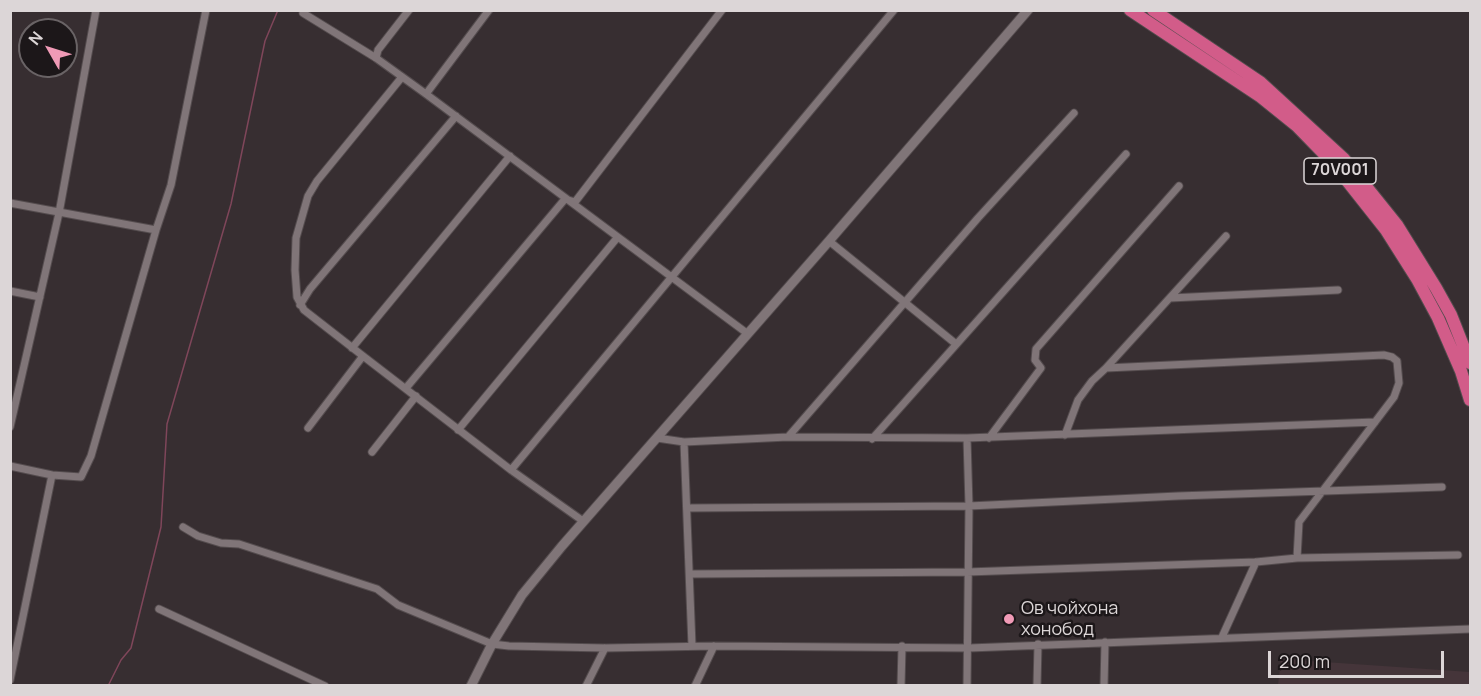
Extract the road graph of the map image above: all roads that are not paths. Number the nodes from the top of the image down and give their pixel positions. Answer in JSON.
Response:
{"nodes":[{"id":1,"x":96,"y":10,"type":"edge"},
{"id":2,"x":206,"y":10,"type":"edge"},
{"id":3,"x":409,"y":10,"type":"edge"},
{"id":4,"x":489,"y":10,"type":"edge"},
{"id":5,"x":722,"y":10,"type":"edge"},
{"id":6,"x":894,"y":10,"type":"edge"},
{"id":7,"x":1028,"y":10,"type":"edge"},
{"id":8,"x":1130,"y":10,"type":"edge"},
{"id":9,"x":1153,"y":10,"type":"edge"},
{"id":10,"x":303,"y":13,"type":"dead end"},
{"id":11,"x":376,"y":58,"type":"junction"},
{"id":12,"x":402,"y":77,"type":"junction"},
{"id":13,"x":426,"y":94,"type":"junction"},
{"id":14,"x":1074,"y":113,"type":"dead end"},
{"id":15,"x":456,"y":116,"type":"junction"},
{"id":16,"x":1126,"y":154,"type":"dead end"},
{"id":17,"x":510,"y":156,"type":"junction"},
{"id":18,"x":1179,"y":186,"type":"dead end"},
{"id":19,"x":565,"y":199,"type":"junction"},
{"id":20,"x":10,"y":203,"type":"edge"},
{"id":21,"x":58,"y":213,"type":"junction"},
{"id":22,"x":156,"y":230,"type":"junction"},
{"id":23,"x":1226,"y":236,"type":"dead end"},
{"id":24,"x":617,"y":238,"type":"junction"},
{"id":25,"x":829,"y":241,"type":"junction"},
{"id":26,"x":673,"y":278,"type":"junction"},
{"id":27,"x":1338,"y":290,"type":"dead end"},
{"id":28,"x":10,"y":291,"type":"edge"},
{"id":29,"x":40,"y":297,"type":"junction"},
{"id":30,"x":1170,"y":298,"type":"junction"},
{"id":31,"x":904,"y":303,"type":"junction"},
{"id":32,"x":300,"y":305,"type":"junction"},
{"id":33,"x":748,"y":334,"type":"junction"},
{"id":34,"x":956,"y":344,"type":"junction"},
{"id":35,"x":352,"y":348,"type":"junction"},
{"id":36,"x":363,"y":356,"type":"junction"},
{"id":37,"x":1470,"y":363,"type":"edge"},
{"id":38,"x":1106,"y":368,"type":"junction"},
{"id":39,"x":406,"y":388,"type":"junction"},
{"id":40,"x":416,"y":396,"type":"junction"},
{"id":41,"x":1470,"y":400,"type":"edge"},
{"id":42,"x":1375,"y":422,"type":"junction"},
{"id":43,"x":10,"y":427,"type":"edge"},
{"id":44,"x":308,"y":428,"type":"dead end"},
{"id":45,"x":458,"y":430,"type":"junction"},
{"id":46,"x":1065,"y":435,"type":"junction"},
{"id":47,"x":788,"y":437,"type":"junction"},
{"id":48,"x":657,"y":438,"type":"junction"},
{"id":49,"x":967,"y":438,"type":"junction"},
{"id":50,"x":989,"y":438,"type":"junction"},
{"id":51,"x":872,"y":439,"type":"junction"},
{"id":52,"x":684,"y":442,"type":"junction"},
{"id":53,"x":372,"y":452,"type":"dead end"},
{"id":54,"x":10,"y":465,"type":"edge"},
{"id":55,"x":511,"y":470,"type":"junction"},
{"id":56,"x":52,"y":475,"type":"junction"},
{"id":57,"x":1442,"y":487,"type":"dead end"},
{"id":58,"x":1322,"y":492,"type":"junction"},
{"id":59,"x":969,"y":506,"type":"junction"},
{"id":60,"x":688,"y":508,"type":"junction"},
{"id":61,"x":583,"y":521,"type":"junction"},
{"id":62,"x":183,"y":527,"type":"dead end"},
{"id":63,"x":1458,"y":555,"type":"dead end"},
{"id":64,"x":1297,"y":558,"type":"junction"},
{"id":65,"x":1256,"y":562,"type":"junction"},
{"id":66,"x":967,"y":572,"type":"junction"},
{"id":67,"x":691,"y":574,"type":"junction"},
{"id":68,"x":159,"y":609,"type":"dead end"},
{"id":69,"x":1470,"y":628,"type":"edge"},
{"id":70,"x":1222,"y":637,"type":"junction"},
{"id":71,"x":1105,"y":642,"type":"junction"},
{"id":72,"x":492,"y":644,"type":"junction"},
{"id":73,"x":1038,"y":644,"type":"junction"},
{"id":74,"x":692,"y":646,"type":"junction"},
{"id":75,"x":714,"y":646,"type":"junction"},
{"id":76,"x":902,"y":646,"type":"junction"},
{"id":77,"x":605,"y":648,"type":"junction"},
{"id":78,"x":969,"y":648,"type":"junction"},
{"id":79,"x":12,"y":659,"type":"edge"},
{"id":80,"x":10,"y":680,"type":"edge"},
{"id":81,"x":325,"y":686,"type":"edge"},
{"id":82,"x":471,"y":686,"type":"edge"},
{"id":83,"x":586,"y":686,"type":"edge"},
{"id":84,"x":695,"y":686,"type":"edge"},
{"id":85,"x":901,"y":686,"type":"edge"},
{"id":86,"x":967,"y":686,"type":"edge"},
{"id":87,"x":1037,"y":686,"type":"edge"},
{"id":88,"x":1104,"y":686,"type":"edge"}],
"edges":[{"from":1,"to":21,"type":"street"},
{"from":2,"to":22,"type":"street"},
{"from":3,"to":11,"type":"street"},
{"from":4,"to":13,"type":"street"},
{"from":5,"to":19,"type":"street"},
{"from":6,"to":26,"type":"street"},
{"from":7,"to":25,"type":"main road"},
{"from":8,"to":41,"type":"highway","number":"70V001"},
{"from":9,"to":37,"type":"highway","number":"70V001"},
{"from":10,"to":11,"type":"street"},
{"from":11,"to":12,"type":"street"},
{"from":12,"to":13,"type":"street"},
{"from":12,"to":32,"type":"street"},
{"from":13,"to":15,"type":"street"},
{"from":14,"to":31,"type":"street"},
{"from":15,"to":17,"type":"street"},
{"from":15,"to":32,"type":"street"},
{"from":16,"to":34,"type":"street"},
{"from":17,"to":19,"type":"street"},
{"from":17,"to":35,"type":"street"},
{"from":18,"to":50,"type":"street"},
{"from":19,"to":24,"type":"street"},
{"from":19,"to":39,"type":"street"},
{"from":20,"to":21,"type":"street"},
{"from":21,"to":22,"type":"street"},
{"from":21,"to":29,"type":"street"},
{"from":22,"to":56,"type":"street"},
{"from":23,"to":30,"type":"street"},
{"from":24,"to":26,"type":"street"},
{"from":24,"to":45,"type":"street"},
{"from":25,"to":31,"type":"street"},
{"from":25,"to":33,"type":"main road"},
{"from":26,"to":33,"type":"street"},
{"from":26,"to":55,"type":"street"},
{"from":27,"to":30,"type":"street"},
{"from":28,"to":29,"type":"street"},
{"from":29,"to":43,"type":"street"},
{"from":30,"to":38,"type":"street"},
{"from":31,"to":34,"type":"street"},
{"from":31,"to":47,"type":"street"},
{"from":32,"to":35,"type":"street"},
{"from":33,"to":48,"type":"main road"},
{"from":34,"to":51,"type":"street"},
{"from":35,"to":36,"type":"street"},
{"from":36,"to":39,"type":"street"},
{"from":36,"to":44,"type":"street"},
{"from":38,"to":42,"type":"street"},
{"from":38,"to":46,"type":"street"},
{"from":39,"to":40,"type":"street"},
{"from":40,"to":45,"type":"street"},
{"from":40,"to":53,"type":"street"},
{"from":42,"to":46,"type":"street"},
{"from":42,"to":58,"type":"street"},
{"from":45,"to":55,"type":"street"},
{"from":46,"to":50,"type":"street"},
{"from":47,"to":51,"type":"street"},
{"from":47,"to":52,"type":"street"},
{"from":48,"to":52,"type":"street"},
{"from":48,"to":61,"type":"main road"},
{"from":49,"to":50,"type":"street"},
{"from":49,"to":51,"type":"street"},
{"from":49,"to":59,"type":"street"},
{"from":52,"to":60,"type":"street"},
{"from":54,"to":56,"type":"street"},
{"from":55,"to":61,"type":"street"},
{"from":56,"to":79,"type":"street"},
{"from":57,"to":58,"type":"street"},
{"from":58,"to":59,"type":"street"},
{"from":58,"to":64,"type":"street"},
{"from":59,"to":60,"type":"street"},
{"from":59,"to":66,"type":"street"},
{"from":60,"to":67,"type":"street"},
{"from":61,"to":72,"type":"main road"},
{"from":62,"to":72,"type":"street"},
{"from":63,"to":64,"type":"street"},
{"from":64,"to":65,"type":"street"},
{"from":65,"to":66,"type":"street"},
{"from":65,"to":70,"type":"street"},
{"from":66,"to":67,"type":"street"},
{"from":66,"to":78,"type":"street"},
{"from":67,"to":74,"type":"street"},
{"from":68,"to":81,"type":"street"},
{"from":69,"to":70,"type":"street"},
{"from":70,"to":71,"type":"street"},
{"from":71,"to":73,"type":"street"},
{"from":71,"to":88,"type":"street"},
{"from":72,"to":77,"type":"street"},
{"from":72,"to":82,"type":"main road"},
{"from":73,"to":78,"type":"street"},
{"from":73,"to":87,"type":"street"},
{"from":74,"to":75,"type":"street"},
{"from":74,"to":77,"type":"street"},
{"from":75,"to":76,"type":"street"},
{"from":75,"to":84,"type":"street"},
{"from":76,"to":78,"type":"street"},
{"from":76,"to":85,"type":"street"},
{"from":77,"to":83,"type":"street"},
{"from":78,"to":86,"type":"street"},
{"from":79,"to":80,"type":"street"}]}
